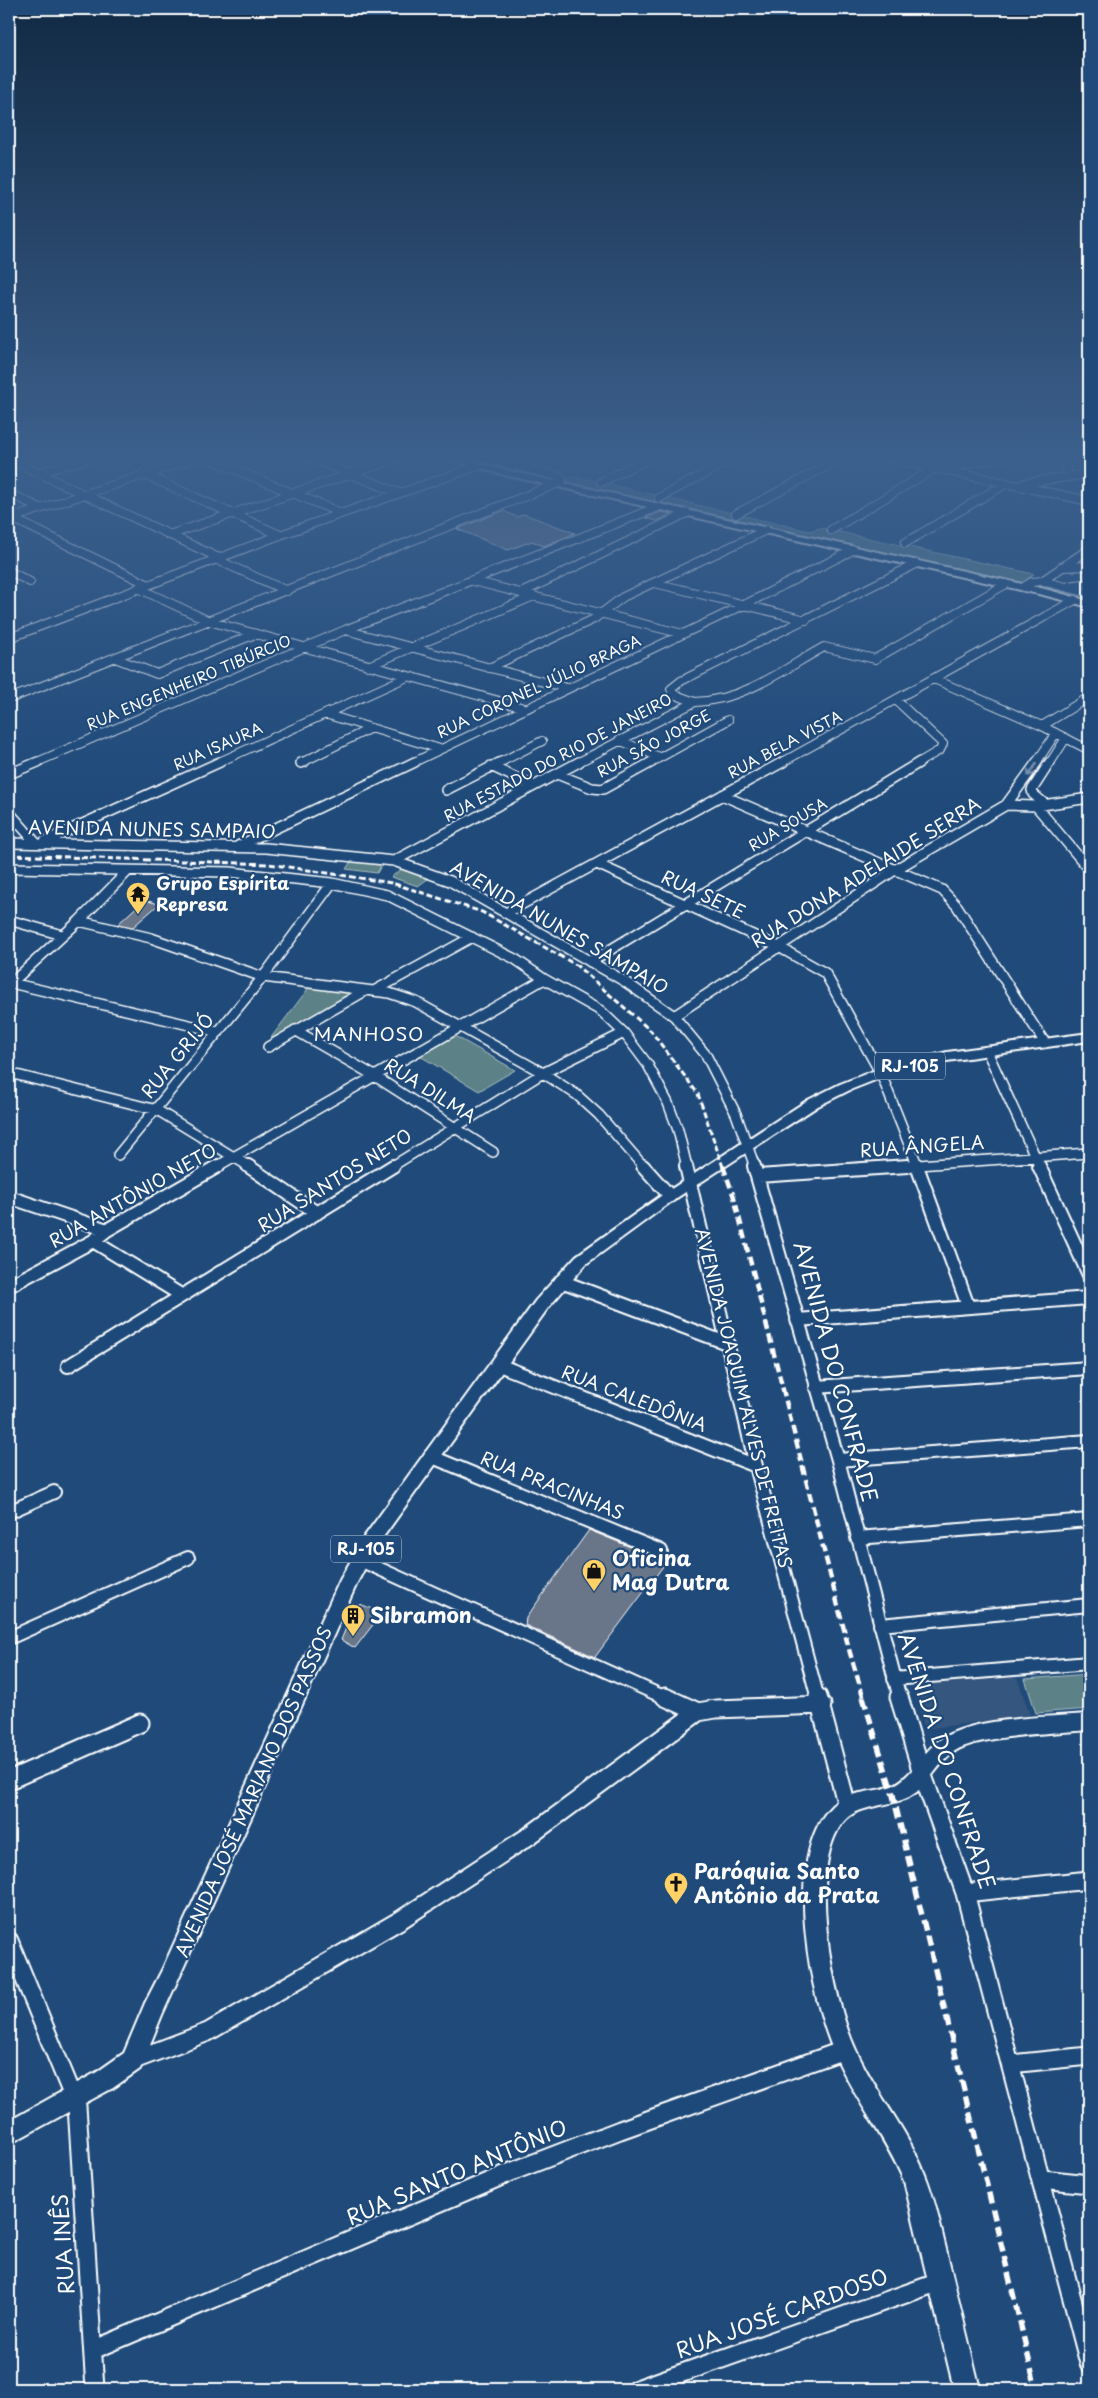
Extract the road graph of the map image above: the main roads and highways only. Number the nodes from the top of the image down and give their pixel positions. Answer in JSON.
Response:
{"nodes":[{"id":1,"x":934,"y":568,"type":"edge"},
{"id":2,"x":1089,"y":604,"type":"edge"},
{"id":3,"x":1089,"y":1037,"type":"edge"},
{"id":4,"x":1089,"y":1722,"type":"edge"},
{"id":5,"x":9,"y":2133,"type":"edge"},
{"id":6,"x":967,"y":2389,"type":"edge"}],
"edges":[{"from":1,"to":2,"type":"main road"},
{"from":3,"to":5,"type":"main road","name":"AVENIDA JOSÉ MARIANO DOS PASSOS","number":"RJ-105"},
{"from":4,"to":6,"type":"main road"}]}
